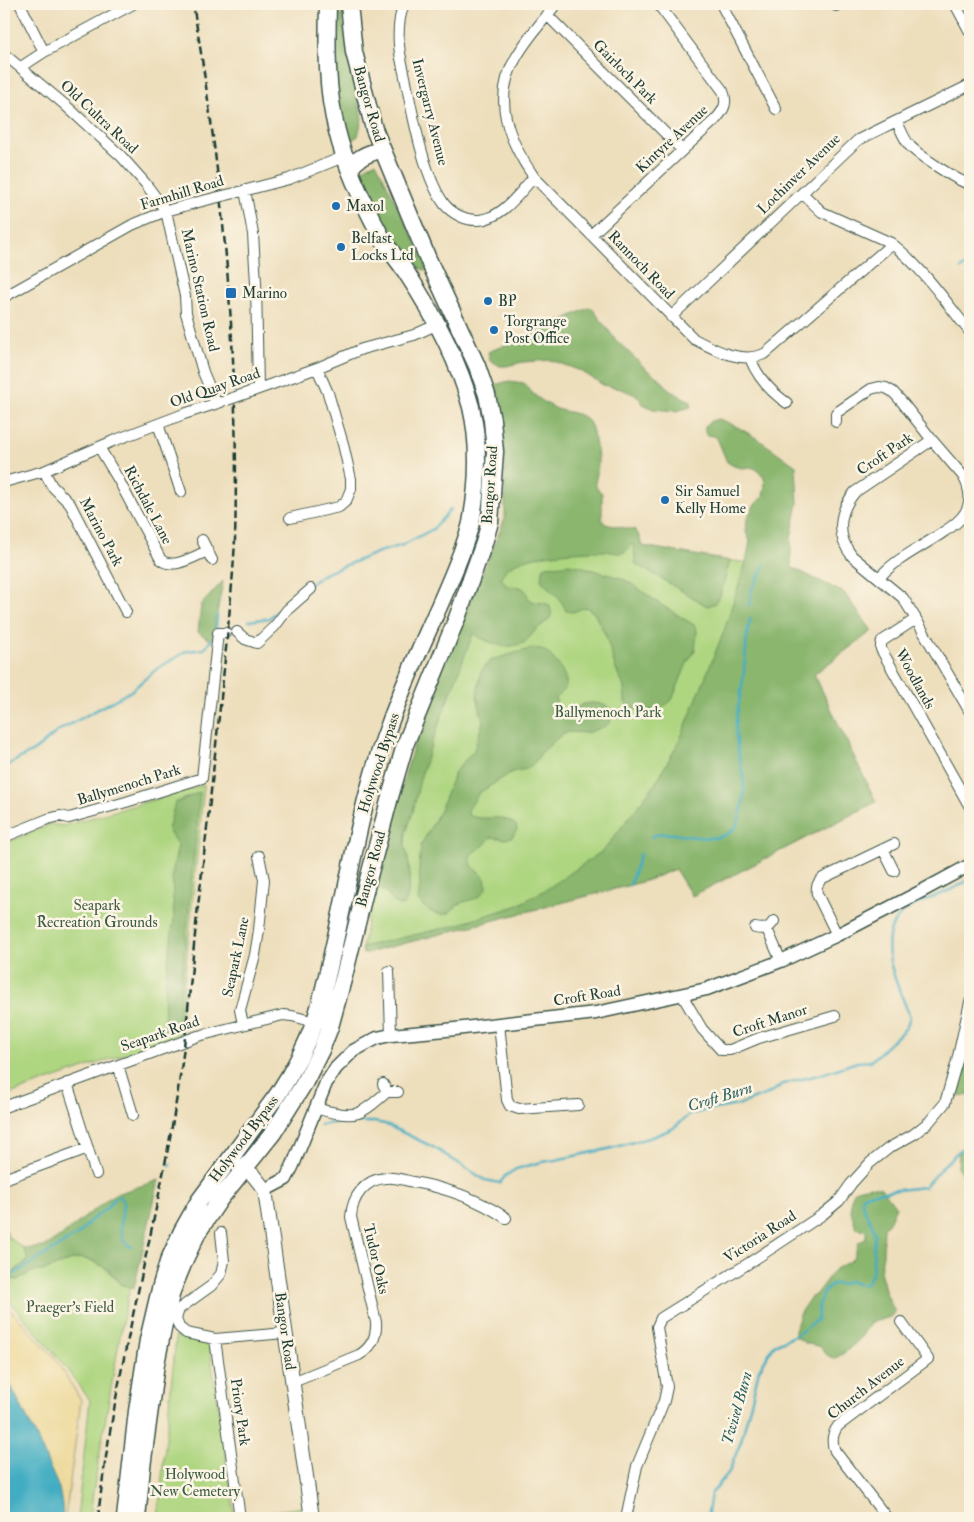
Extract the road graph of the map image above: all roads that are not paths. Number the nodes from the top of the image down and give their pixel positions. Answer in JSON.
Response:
{"nodes":[{"id":1,"x":20,"y":4,"type":"edge"},
{"id":2,"x":134,"y":4,"type":"edge"},
{"id":3,"x":349,"y":4,"type":"edge"},
{"id":4,"x":404,"y":4,"type":"edge"},
{"id":5,"x":556,"y":4,"type":"edge"},
{"id":6,"x":658,"y":4,"type":"edge"},
{"id":7,"x":721,"y":4,"type":"edge"},
{"id":8,"x":955,"y":4,"type":"edge"},
{"id":9,"x":329,"y":5,"type":"edge"},
{"id":10,"x":547,"y":15,"type":"junction"},
{"id":11,"x":970,"y":32,"type":"edge"},
{"id":12,"x":44,"y":52,"type":"junction"},
{"id":13,"x":4,"y":54,"type":"edge"},
{"id":14,"x":22,"y":67,"type":"junction"},
{"id":15,"x":970,"y":85,"type":"edge"},
{"id":16,"x":776,"y":109,"type":"dead end"},
{"id":17,"x":897,"y":122,"type":"junction"},
{"id":18,"x":381,"y":146,"type":"junction"},
{"id":19,"x":682,"y":150,"type":"junction"},
{"id":20,"x":347,"y":163,"type":"junction"},
{"id":21,"x":534,"y":177,"type":"junction"},
{"id":22,"x":970,"y":184,"type":"edge"},
{"id":23,"x":240,"y":191,"type":"junction"},
{"id":24,"x":802,"y":193,"type":"junction"},
{"id":25,"x":166,"y":210,"type":"junction"},
{"id":26,"x":591,"y":235,"type":"junction"},
{"id":27,"x":890,"y":243,"type":"junction"},
{"id":28,"x":4,"y":297,"type":"edge"},
{"id":29,"x":671,"y":317,"type":"junction"},
{"id":30,"x":438,"y":324,"type":"junction"},
{"id":31,"x":970,"y":332,"type":"edge"},
{"id":32,"x":750,"y":358,"type":"junction"},
{"id":33,"x":317,"y":368,"type":"junction"},
{"id":34,"x":254,"y":390,"type":"junction"},
{"id":35,"x":787,"y":403,"type":"dead end"},
{"id":36,"x":216,"y":404,"type":"junction"},
{"id":37,"x":836,"y":422,"type":"dead end"},
{"id":38,"x":158,"y":424,"type":"junction"},
{"id":39,"x":932,"y":440,"type":"junction"},
{"id":40,"x":99,"y":447,"type":"junction"},
{"id":41,"x":44,"y":471,"type":"junction"},
{"id":42,"x":4,"y":482,"type":"edge"},
{"id":43,"x":181,"y":492,"type":"dead end"},
{"id":44,"x":475,"y":492,"type":"junction"},
{"id":45,"x":493,"y":494,"type":"junction"},
{"id":46,"x":290,"y":518,"type":"dead end"},
{"id":47,"x":202,"y":540,"type":"dead end"},
{"id":48,"x":879,"y":578,"type":"junction"},
{"id":49,"x":311,"y":589,"type":"dead end"},
{"id":50,"x":126,"y":612,"type":"dead end"},
{"id":51,"x":916,"y":619,"type":"junction"},
{"id":52,"x":226,"y":632,"type":"dead end"},
{"id":53,"x":237,"y":632,"type":"dead end"},
{"id":54,"x":970,"y":712,"type":"edge"},
{"id":55,"x":970,"y":807,"type":"edge"},
{"id":56,"x":4,"y":837,"type":"edge"},
{"id":57,"x":894,"y":844,"type":"dead end"},
{"id":58,"x":883,"y":849,"type":"junction"},
{"id":59,"x":264,"y":862,"type":"dead end"},
{"id":60,"x":970,"y":865,"type":"edge"},
{"id":61,"x":894,"y":871,"type":"dead end"},
{"id":62,"x":755,"y":928,"type":"dead end"},
{"id":63,"x":837,"y":935,"type":"junction"},
{"id":64,"x":781,"y":960,"type":"junction"},
{"id":65,"x":389,"y":971,"type":"dead end"},
{"id":66,"x":682,"y":995,"type":"junction"},
{"id":67,"x":970,"y":1002,"type":"edge"},
{"id":68,"x":835,"y":1016,"type":"dead end"},
{"id":69,"x":243,"y":1024,"type":"junction"},
{"id":70,"x":322,"y":1024,"type":"junction"},
{"id":71,"x":499,"y":1024,"type":"junction"},
{"id":72,"x":391,"y":1035,"type":"junction"},
{"id":73,"x":118,"y":1064,"type":"junction"},
{"id":74,"x":67,"y":1083,"type":"junction"},
{"id":75,"x":398,"y":1092,"type":"dead end"},
{"id":76,"x":578,"y":1105,"type":"dead end"},
{"id":77,"x":4,"y":1107,"type":"edge"},
{"id":78,"x":315,"y":1108,"type":"junction"},
{"id":79,"x":133,"y":1115,"type":"dead end"},
{"id":80,"x":88,"y":1148,"type":"junction"},
{"id":81,"x":230,"y":1159,"type":"junction"},
{"id":82,"x":244,"y":1169,"type":"junction"},
{"id":83,"x":96,"y":1174,"type":"dead end"},
{"id":84,"x":4,"y":1179,"type":"edge"},
{"id":85,"x":265,"y":1190,"type":"junction"},
{"id":86,"x":506,"y":1218,"type":"dead end"},
{"id":87,"x":221,"y":1233,"type":"dead end"},
{"id":88,"x":901,"y":1322,"type":"dead end"},
{"id":89,"x":286,"y":1332,"type":"junction"},
{"id":90,"x":215,"y":1340,"type":"junction"},
{"id":91,"x":293,"y":1382,"type":"junction"},
{"id":92,"x":125,"y":1518,"type":"edge"},
{"id":93,"x":137,"y":1518,"type":"edge"},
{"id":94,"x":240,"y":1518,"type":"edge"},
{"id":95,"x":312,"y":1518,"type":"edge"},
{"id":96,"x":626,"y":1518,"type":"edge"},
{"id":97,"x":887,"y":1518,"type":"edge"}],
"edges":[{"from":1,"to":12,"type":"street"},
{"from":2,"to":12,"type":"street"},
{"from":3,"to":18,"type":"highway","name":"Bangor Road"},
{"from":4,"to":21,"type":"street","name":"Invergarry Avenue"},
{"from":5,"to":10,"type":"street","name":"Rannoch Road"},
{"from":6,"to":19,"type":"street","name":"Kintyre Avenue"},
{"from":7,"to":16,"type":"street"},
{"from":8,"to":11,"type":"street"},
{"from":9,"to":20,"type":"highway","name":"Holywood Bypass"},
{"from":10,"to":19,"type":"street","name":"Gairloch Park"},
{"from":10,"to":21,"type":"street","name":"Rannoch Road"},
{"from":12,"to":14,"type":"street"},
{"from":13,"to":14,"type":"street","name":"Old Cultra Road"},
{"from":14,"to":25,"type":"street","name":"Old Cultra Road"},
{"from":15,"to":17,"type":"street","name":"Lochinver Avenue"},
{"from":17,"to":22,"type":"street"},
{"from":17,"to":24,"type":"street","name":"Lochinver Avenue"},
{"from":18,"to":20,"type":"highway"},
{"from":18,"to":45,"type":"highway","name":"Bangor Road"},
{"from":19,"to":26,"type":"street","name":"Kintyre Avenue"},
{"from":20,"to":23,"type":"street","name":"Farmhill Road"},
{"from":20,"to":30,"type":"highway","name":"Holywood Bypass"},
{"from":21,"to":26,"type":"street","name":"Rannoch Road"},
{"from":23,"to":25,"type":"street","name":"Farmhill Road","bridge":true},
{"from":23,"to":34,"type":"street"},
{"from":24,"to":27,"type":"street"},
{"from":24,"to":29,"type":"street","name":"Lochinver Avenue"},
{"from":25,"to":28,"type":"street","name":"Farmhill Road"},
{"from":25,"to":36,"type":"street","name":"Marino Station Road"},
{"from":26,"to":29,"type":"street","name":"Rannoch Road"},
{"from":27,"to":31,"type":"street"},
{"from":27,"to":32,"type":"street"},
{"from":29,"to":32,"type":"street","name":"Rannoch Road"},
{"from":30,"to":33,"type":"street","name":"Old Quay Road"},
{"from":30,"to":44,"type":"highway","name":"Holywood Bypass"},
{"from":32,"to":35,"type":"street"},
{"from":33,"to":34,"type":"street","name":"Old Quay Road"},
{"from":33,"to":46,"type":"street"},
{"from":34,"to":36,"type":"street","name":"Old Quay Road","bridge":true},
{"from":36,"to":38,"type":"street","name":"Old Quay Road"},
{"from":37,"to":39,"type":"street"},
{"from":38,"to":40,"type":"street","name":"Old Quay Road"},
{"from":38,"to":43,"type":"street"},
{"from":39,"to":48,"type":"street","name":"Croft Park"},
{"from":39,"to":48,"type":"street","name":"Croft Park"},
{"from":40,"to":41,"type":"street","name":"Old Quay Road"},
{"from":40,"to":47,"type":"street","name":"Richdale Lane"},
{"from":41,"to":42,"type":"street","name":"Old Quay Road"},
{"from":41,"to":50,"type":"street","name":"Marino Park"},
{"from":44,"to":45,"type":"highway"},
{"from":44,"to":70,"type":"highway","name":"Holywood Bypass"},
{"from":45,"to":70,"type":"highway","name":"Bangor Road"},
{"from":48,"to":51,"type":"street","name":"Croft Park"},
{"from":49,"to":53,"type":"street"},
{"from":51,"to":54,"type":"street","name":"Woodlands"},
{"from":51,"to":55,"type":"street","name":"Woodlands"},
{"from":52,"to":56,"type":"street","name":"Ballymenoch Park"},
{"from":57,"to":58,"type":"street"},
{"from":58,"to":61,"type":"street"},
{"from":58,"to":63,"type":"street"},
{"from":59,"to":69,"type":"street","name":"Seapark Lane"},
{"from":60,"to":63,"type":"street","name":"Croft Road"},
{"from":62,"to":64,"type":"street"},
{"from":63,"to":64,"type":"street","name":"Croft Road"},
{"from":64,"to":66,"type":"street","name":"Croft Road"},
{"from":65,"to":72,"type":"street"},
{"from":66,"to":68,"type":"street","name":"Croft Manor"},
{"from":66,"to":71,"type":"street","name":"Croft Road"},
{"from":67,"to":96,"type":"street","name":"Victoria Road"},
{"from":69,"to":70,"type":"street","name":"Seapark Road"},
{"from":69,"to":73,"type":"street","name":"Seapark Road"},
{"from":70,"to":81,"type":"highway","name":"Holywood Bypass"},
{"from":70,"to":82,"type":"highway","name":"Holywood Bypass"},
{"from":71,"to":72,"type":"street","name":"Croft Road"},
{"from":71,"to":76,"type":"street"},
{"from":72,"to":78,"type":"street","name":"Croft Road"},
{"from":73,"to":74,"type":"street","name":"Seapark Road"},
{"from":73,"to":79,"type":"street"},
{"from":74,"to":77,"type":"street","name":"Seapark Road"},
{"from":74,"to":80,"type":"street"},
{"from":75,"to":78,"type":"street"},
{"from":78,"to":85,"type":"street","name":"Croft Road"},
{"from":80,"to":83,"type":"street"},
{"from":80,"to":84,"type":"street"},
{"from":81,"to":82,"type":"main road"},
{"from":81,"to":92,"type":"highway","name":"Holywood Bypass"},
{"from":82,"to":85,"type":"main road"},
{"from":82,"to":93,"type":"highway","name":"Holywood Bypass"},
{"from":85,"to":89,"type":"main road","name":"Bangor Road"},
{"from":86,"to":91,"type":"street","name":"Tudor Oaks"},
{"from":87,"to":90,"type":"street"},
{"from":88,"to":97,"type":"street","name":"Church Avenue"},
{"from":89,"to":90,"type":"street"},
{"from":89,"to":91,"type":"main road","name":"Bangor Road"},
{"from":90,"to":94,"type":"street","name":"Priory Park"},
{"from":91,"to":95,"type":"main road","name":"Bangor Road"}]}
